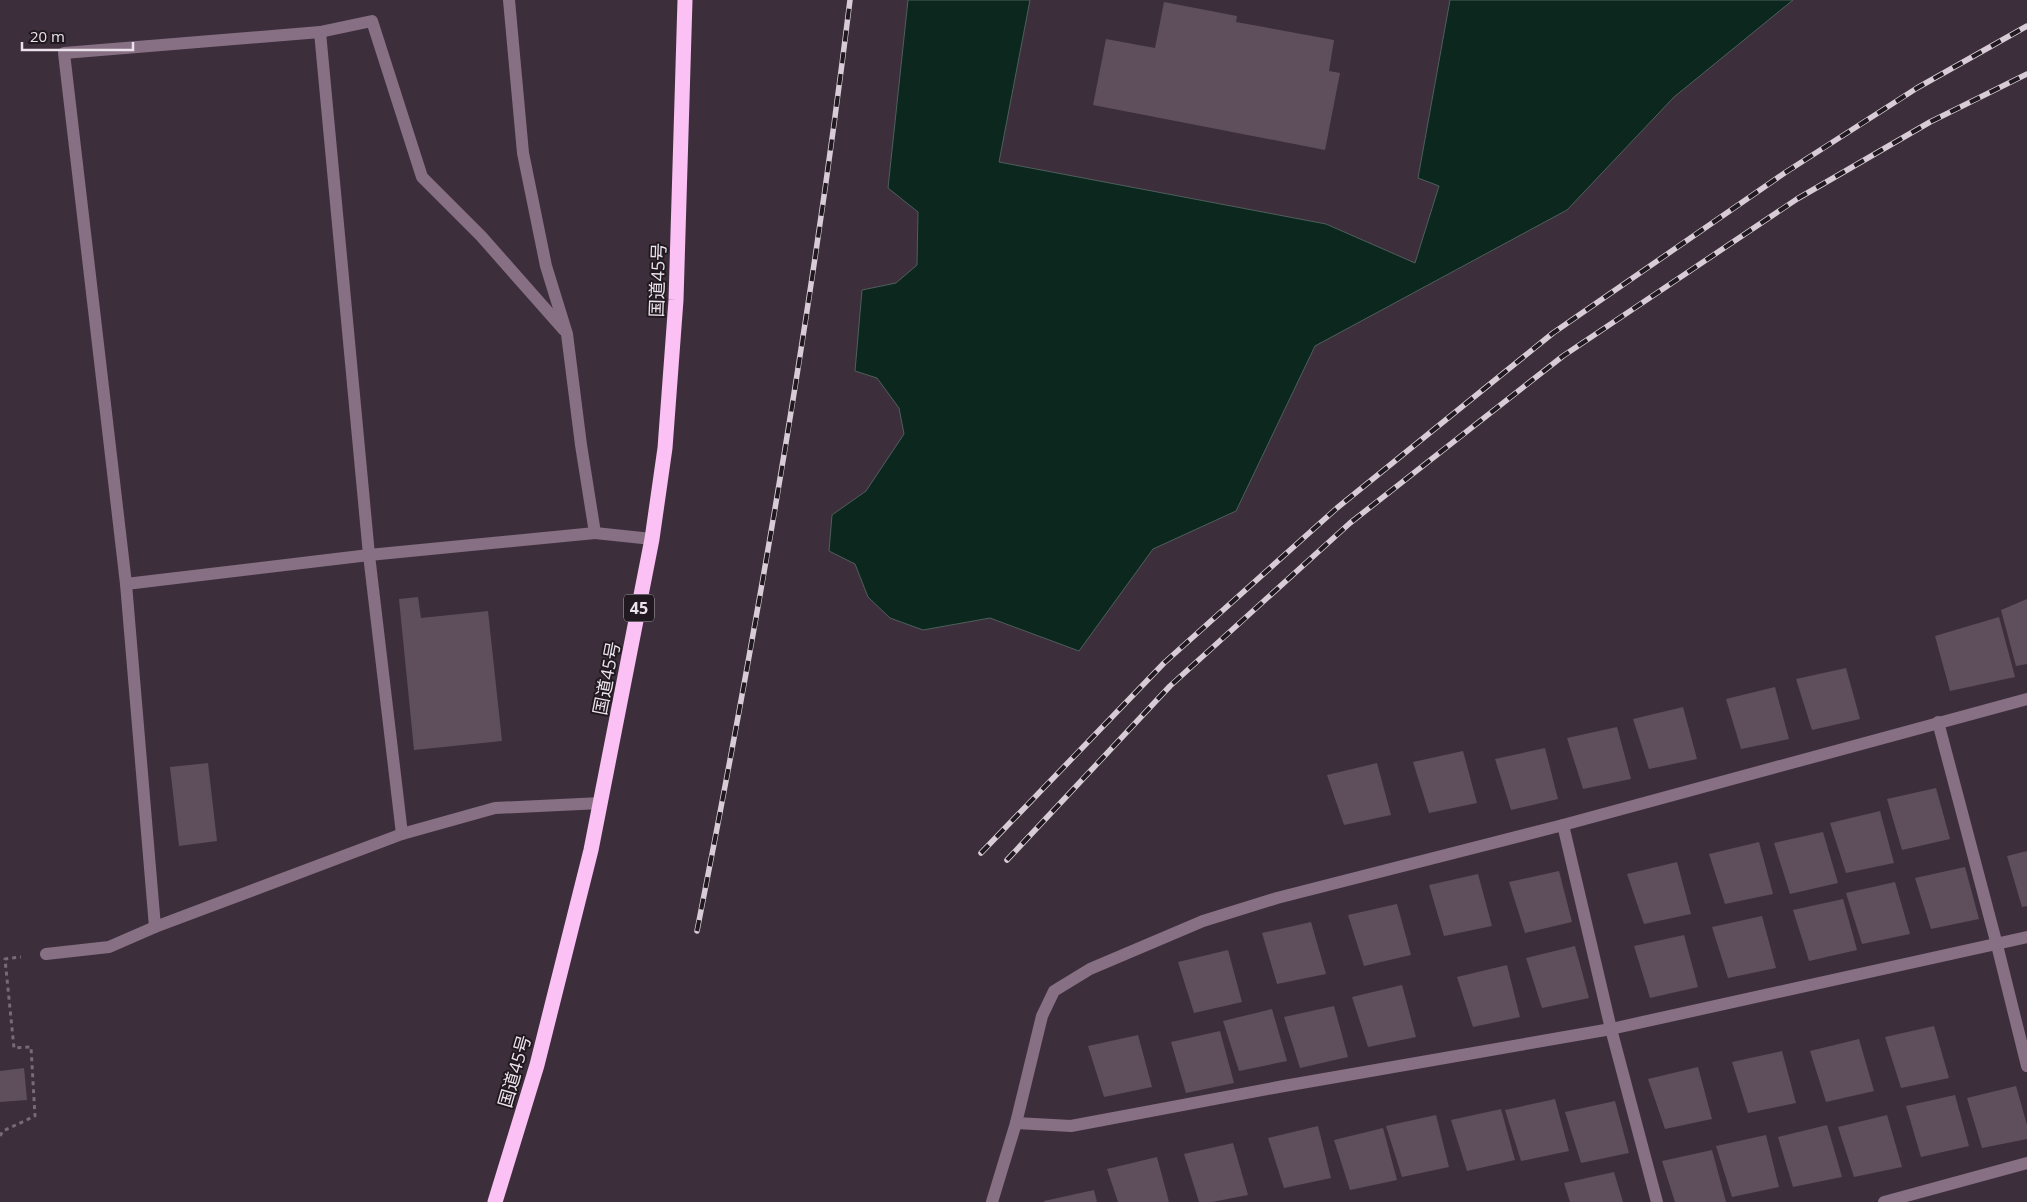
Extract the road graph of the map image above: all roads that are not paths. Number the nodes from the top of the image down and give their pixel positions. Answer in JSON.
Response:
{"nodes":[{"id":1,"x":510,"y":0,"type":"edge"},
{"id":2,"x":685,"y":0,"type":"edge"},
{"id":3,"x":320,"y":32,"type":"junction"},
{"id":4,"x":567,"y":334,"type":"junction"},
{"id":5,"x":595,"y":533,"type":"junction"},
{"id":6,"x":652,"y":539,"type":"junction"},
{"id":7,"x":369,"y":555,"type":"junction"},
{"id":8,"x":126,"y":584,"type":"junction"},
{"id":9,"x":2027,"y":699,"type":"edge"},
{"id":10,"x":1938,"y":722,"type":"junction"},
{"id":11,"x":601,"y":803,"type":"junction"},
{"id":12,"x":1563,"y":825,"type":"junction"},
{"id":13,"x":402,"y":834,"type":"junction"},
{"id":14,"x":155,"y":927,"type":"junction"},
{"id":15,"x":2027,"y":937,"type":"edge"},
{"id":16,"x":1997,"y":944,"type":"junction"},
{"id":17,"x":46,"y":954,"type":"road end"},
{"id":18,"x":1611,"y":1029,"type":"junction"},
{"id":19,"x":2027,"y":1066,"type":"edge"},
{"id":20,"x":1016,"y":1123,"type":"junction"},
{"id":21,"x":2027,"y":1162,"type":"edge"},
{"id":22,"x":495,"y":1202,"type":"edge"},
{"id":23,"x":992,"y":1202,"type":"edge"},
{"id":24,"x":1657,"y":1202,"type":"edge"},
{"id":25,"x":1884,"y":1202,"type":"edge"}],
"edges":[{"from":1,"to":4,"type":"street"},
{"from":2,"to":6,"type":"highway","name":"国道45号","number":"45"},
{"from":3,"to":4,"type":"street"},
{"from":3,"to":7,"type":"street"},
{"from":3,"to":8,"type":"street"},
{"from":4,"to":5,"type":"street"},
{"from":5,"to":6,"type":"street"},
{"from":5,"to":7,"type":"street"},
{"from":6,"to":11,"type":"highway","name":"国道45号","number":"45"},
{"from":7,"to":8,"type":"street"},
{"from":7,"to":13,"type":"street"},
{"from":8,"to":14,"type":"street"},
{"from":9,"to":10,"type":"street"},
{"from":10,"to":12,"type":"street"},
{"from":10,"to":16,"type":"street"},
{"from":11,"to":13,"type":"street"},
{"from":11,"to":22,"type":"highway","name":"国道45号","number":"45"},
{"from":12,"to":18,"type":"street"},
{"from":12,"to":20,"type":"street"},
{"from":13,"to":14,"type":"street"},
{"from":14,"to":17,"type":"street"},
{"from":15,"to":16,"type":"street"},
{"from":16,"to":18,"type":"street"},
{"from":16,"to":19,"type":"street"},
{"from":18,"to":20,"type":"street"},
{"from":18,"to":24,"type":"street"},
{"from":20,"to":23,"type":"street"},
{"from":21,"to":25,"type":"street"}]}
